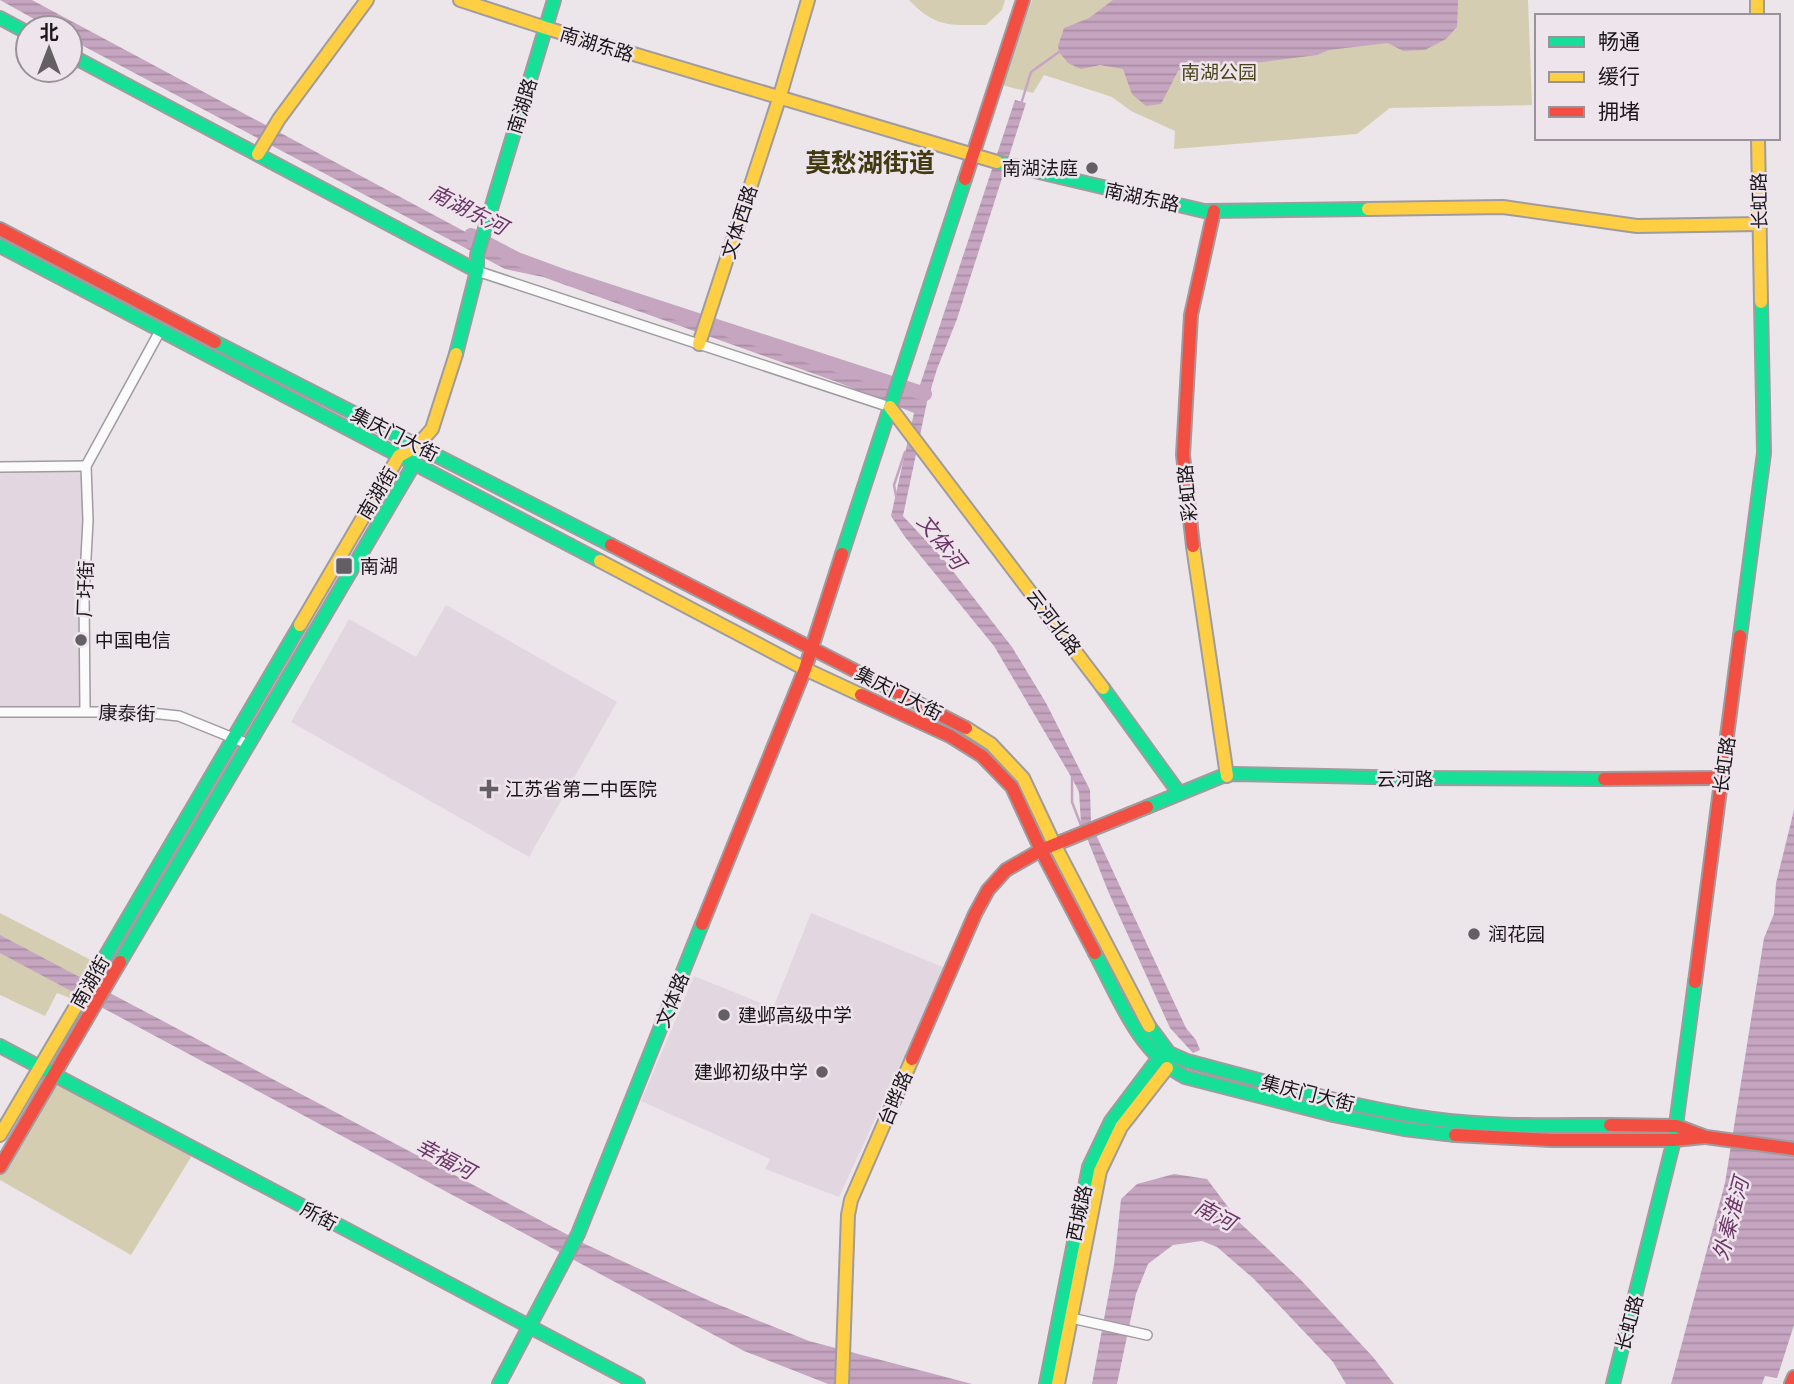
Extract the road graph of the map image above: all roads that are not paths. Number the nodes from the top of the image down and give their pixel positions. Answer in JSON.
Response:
{"nodes":[{"id":1,"x":367,"y":0,"type":"edge"},
{"id":2,"x":460,"y":0,"type":"edge"},
{"id":3,"x":554,"y":0,"type":"edge"},
{"id":4,"x":808,"y":0,"type":"edge"},
{"id":5,"x":1023,"y":0,"type":"edge"},
{"id":6,"x":546,"y":28,"type":"junction"},
{"id":7,"x":84,"y":62,"type":"edge"},
{"id":8,"x":779,"y":99,"type":"junction"},
{"id":9,"x":1758,"y":140,"type":"edge"},
{"id":10,"x":258,"y":154,"type":"junction"},
{"id":11,"x":972,"y":155,"type":"junction"},
{"id":12,"x":1213,"y":211,"type":"junction"},
{"id":13,"x":1759,"y":224,"type":"junction"},
{"id":14,"x":0,"y":229,"type":"edge"},
{"id":15,"x":0,"y":246,"type":"edge"},
{"id":16,"x":477,"y":271,"type":"junction"},
{"id":17,"x":160,"y":331,"type":"junction"},
{"id":18,"x":701,"y":339,"type":"junction"},
{"id":19,"x":890,"y":405,"type":"junction"},
{"id":20,"x":417,"y":446,"type":"junction"},
{"id":21,"x":399,"y":456,"type":"junction"},
{"id":22,"x":414,"y":464,"type":"junction"},
{"id":23,"x":86,"y":466,"type":"junction"},
{"id":24,"x":0,"y":467,"type":"edge"},
{"id":25,"x":812,"y":648,"type":"junction"},
{"id":26,"x":805,"y":669,"type":"junction"},
{"id":27,"x":85,"y":711,"type":"junction"},
{"id":28,"x":0,"y":712,"type":"edge"},
{"id":29,"x":233,"y":737,"type":"junction"},
{"id":30,"x":248,"y":744,"type":"junction"},
{"id":31,"x":1227,"y":776,"type":"junction"},
{"id":32,"x":1722,"y":778,"type":"junction"},
{"id":33,"x":1178,"y":793,"type":"junction"},
{"id":34,"x":1073,"y":836,"type":"joint"},
{"id":35,"x":1054,"y":844,"type":"junction"},
{"id":36,"x":1041,"y":850,"type":"junction"},
{"id":37,"x":0,"y":1046,"type":"edge"},
{"id":38,"x":1162,"y":1064,"type":"junction"},
{"id":39,"x":41,"y":1068,"type":"junction"},
{"id":40,"x":55,"y":1076,"type":"junction"},
{"id":41,"x":1677,"y":1126,"type":"junction"},
{"id":42,"x":0,"y":1135,"type":"edge"},
{"id":43,"x":1710,"y":1137,"type":"junction"},
{"id":44,"x":1674,"y":1140,"type":"junction"},
{"id":45,"x":1794,"y":1149,"type":"edge"},
{"id":46,"x":0,"y":1167,"type":"edge"},
{"id":47,"x":1071,"y":1318,"type":"junction"},
{"id":48,"x":530,"y":1327,"type":"junction"},
{"id":49,"x":1147,"y":1335,"type":"dead end"},
{"id":50,"x":1794,"y":1377,"type":"edge"},
{"id":51,"x":499,"y":1384,"type":"edge"},
{"id":52,"x":638,"y":1384,"type":"edge"},
{"id":53,"x":842,"y":1384,"type":"edge"},
{"id":54,"x":1046,"y":1384,"type":"edge"},
{"id":55,"x":1058,"y":1384,"type":"edge"},
{"id":56,"x":1613,"y":1384,"type":"edge"},
{"id":57,"x":1791,"y":1384,"type":"edge"}],
"edges":[{"from":1,"to":10,"type":"main road"},
{"from":2,"to":6,"type":"main road","name":"南湖东路"},
{"from":3,"to":6,"type":"main road","name":"南湖路"},
{"from":4,"to":8,"type":"main road","name":"文体西路"},
{"from":5,"to":11,"type":"main road","name":"文体路"},
{"from":6,"to":8,"type":"main road","name":"南湖东路"},
{"from":6,"to":16,"type":"main road","name":"南湖路"},
{"from":7,"to":10,"type":"main road"},
{"from":8,"to":11,"type":"main road","name":"南湖东路"},
{"from":8,"to":18,"type":"main road","name":"文体西路"},
{"from":9,"to":13,"type":"main road","name":"长虹路"},
{"from":10,"to":16,"type":"main road"},
{"from":11,"to":12,"type":"main road","name":"南湖东路"},
{"from":11,"to":19,"type":"main road","name":"文体路"},
{"from":12,"to":13,"type":"main road","name":"南湖东路"},
{"from":12,"to":31,"type":"main road","name":"彩虹路"},
{"from":13,"to":32,"type":"main road","name":"长虹路"},
{"from":14,"to":20,"type":"main road","name":"集庆门大街"},
{"from":15,"to":17,"type":"main road","name":"集庆门大街"},
{"from":16,"to":18,"type":"street"},
{"from":16,"to":20,"type":"main road"},
{"from":17,"to":21,"type":"main road","name":"集庆门大街"},
{"from":17,"to":23,"type":"street"},
{"from":18,"to":19,"type":"street"},
{"from":19,"to":25,"type":"main road","name":"文体路"},
{"from":19,"to":33,"type":"main road","name":"云河北路"},
{"from":20,"to":21,"type":"main road","name":"南湖街"},
{"from":20,"to":22,"type":"main road","name":"南湖街"},
{"from":20,"to":25,"type":"main road","name":"集庆门大街"},
{"from":21,"to":22,"type":"main road","name":"集庆门大街"},
{"from":21,"to":29,"type":"main road","name":"南湖街"},
{"from":22,"to":26,"type":"main road","name":"集庆门大街"},
{"from":22,"to":30,"type":"main road","name":"南湖街"},
{"from":23,"to":24,"type":"street"},
{"from":23,"to":27,"type":"street","name":"厂圩街"},
{"from":25,"to":26,"type":"main road","name":"文体路"},
{"from":25,"to":35,"type":"main road","name":"集庆门大街"},
{"from":26,"to":36,"type":"main road","name":"集庆门大街"},
{"from":26,"to":48,"type":"main road","name":"文体路"},
{"from":27,"to":28,"type":"street","name":"康泰街"},
{"from":27,"to":29,"type":"street","name":"康泰街"},
{"from":29,"to":30,"type":"street","name":"康泰街"},
{"from":29,"to":39,"type":"main road","name":"南湖街","bridge":true},
{"from":30,"to":40,"type":"main road","name":"南湖街"},
{"from":31,"to":32,"type":"main road","name":"云河路"},
{"from":31,"to":33,"type":"main road","name":"云河路"},
{"from":32,"to":41,"type":"main road","name":"长虹路"},
{"from":33,"to":34,"type":"main road","name":"云河路"},
{"from":34,"to":35,"type":"main road","name":"台晔路"},
{"from":35,"to":36,"type":"main road","name":"台晔路"},
{"from":35,"to":41,"type":"main road","name":"集庆门大街"},
{"from":36,"to":38,"type":"main road","name":"集庆门大街"},
{"from":36,"to":53,"type":"main road","name":"台晔路"},
{"from":37,"to":39,"type":"main road","name":"所街"},
{"from":38,"to":44,"type":"main road","name":"集庆门大街"},
{"from":38,"to":47,"type":"main road","name":"西城路"},
{"from":38,"to":54,"type":"main road","name":"西城路"},
{"from":39,"to":40,"type":"main road","name":"所街"},
{"from":39,"to":42,"type":"main road","name":"南湖街"},
{"from":40,"to":46,"type":"main road","name":"南湖街"},
{"from":40,"to":48,"type":"main road","name":"所街"},
{"from":41,"to":43,"type":"main road","name":"集庆门大街"},
{"from":41,"to":44,"type":"main road","name":"长虹路"},
{"from":43,"to":44,"type":"main road","name":"集庆门大街"},
{"from":43,"to":45,"type":"main road","name":"集庆门大街"},
{"from":44,"to":56,"type":"main road","name":"长虹路"},
{"from":47,"to":49,"type":"street"},
{"from":47,"to":55,"type":"main road","name":"西城路"},
{"from":48,"to":51,"type":"main road","name":"文体路"},
{"from":48,"to":52,"type":"main road","name":"所街"},
{"from":50,"to":57,"type":"main road"}]}
